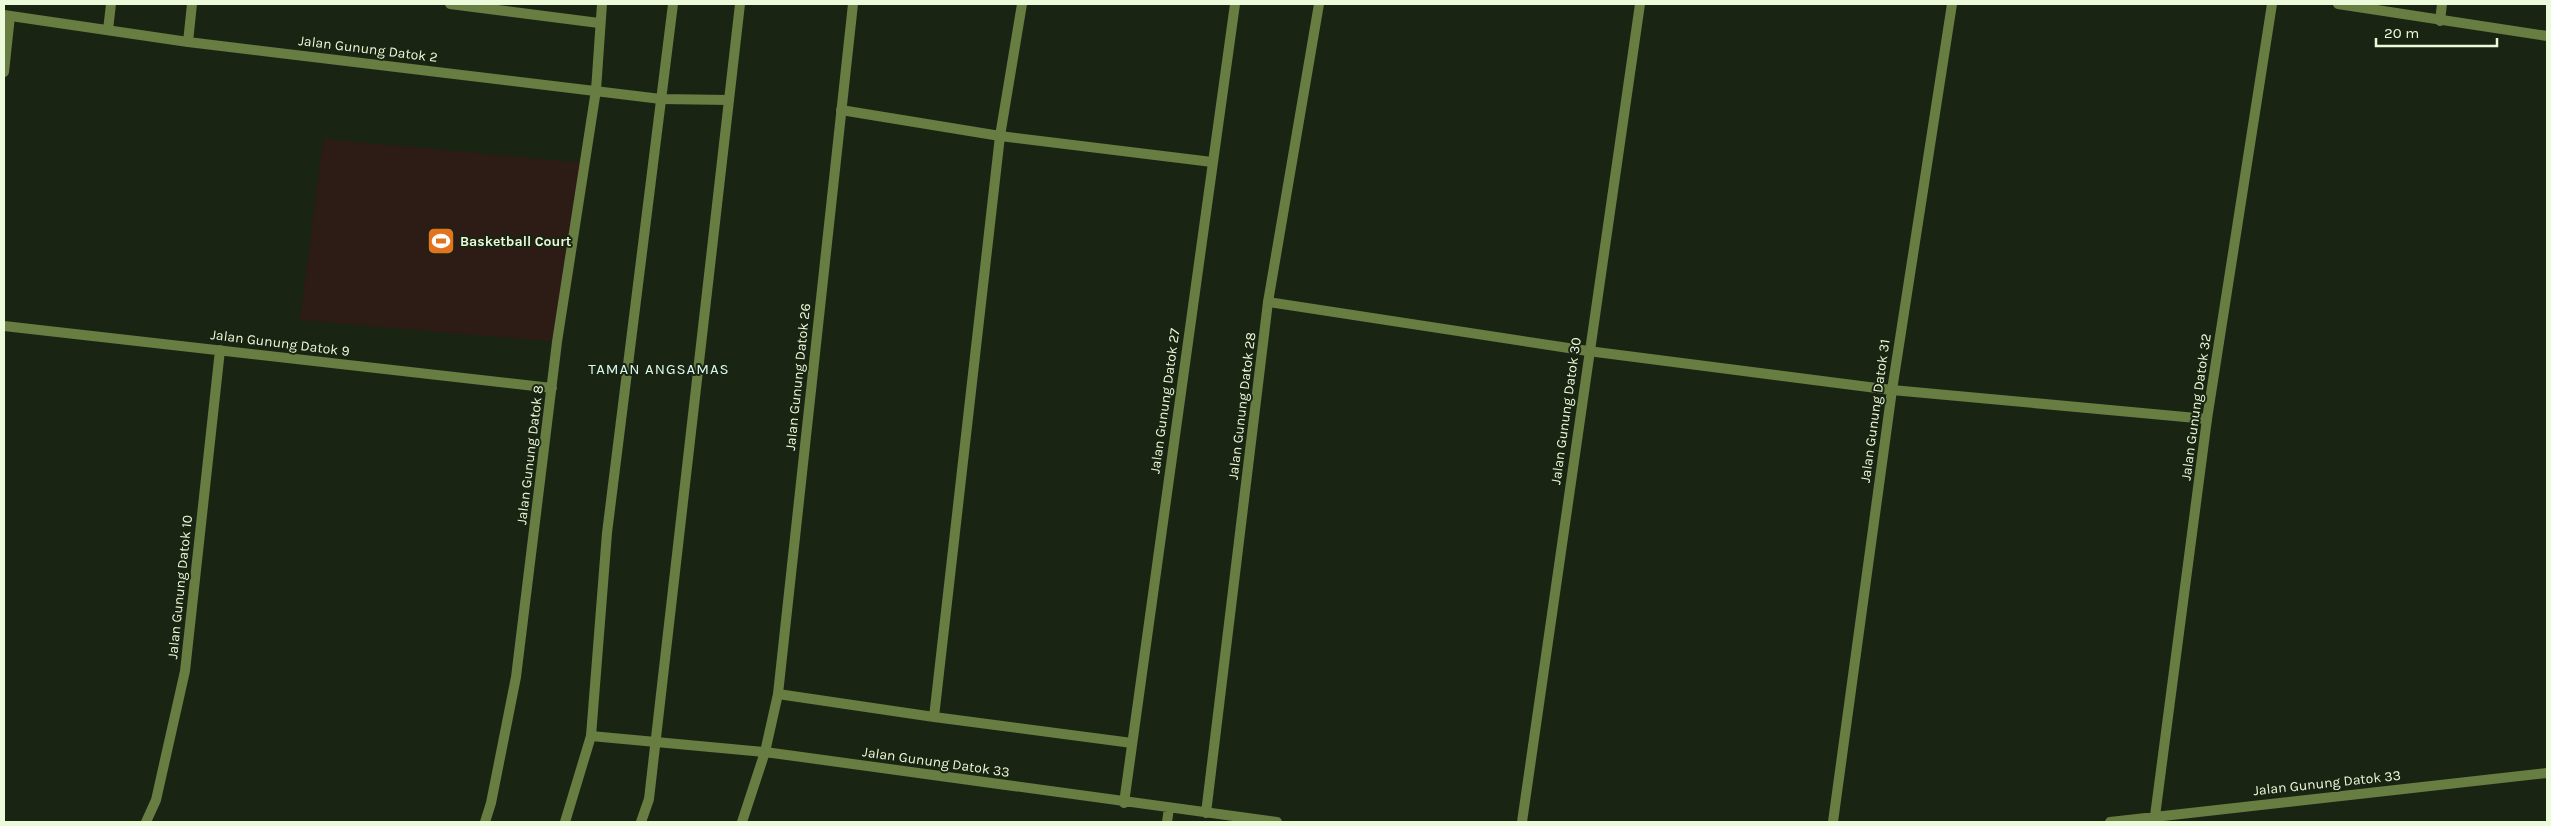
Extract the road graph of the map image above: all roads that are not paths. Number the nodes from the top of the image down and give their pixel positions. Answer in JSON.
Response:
{"nodes":[{"id":1,"x":111,"y":4,"type":"edge"},
{"id":2,"x":192,"y":4,"type":"edge"},
{"id":3,"x":450,"y":4,"type":"edge"},
{"id":4,"x":602,"y":4,"type":"edge"},
{"id":5,"x":673,"y":4,"type":"edge"},
{"id":6,"x":740,"y":4,"type":"edge"},
{"id":7,"x":853,"y":4,"type":"edge"},
{"id":8,"x":1022,"y":4,"type":"edge"},
{"id":9,"x":1235,"y":4,"type":"edge"},
{"id":10,"x":1319,"y":4,"type":"edge"},
{"id":11,"x":1640,"y":4,"type":"edge"},
{"id":12,"x":1952,"y":4,"type":"edge"},
{"id":13,"x":2272,"y":4,"type":"edge"},
{"id":14,"x":2338,"y":4,"type":"edge"},
{"id":15,"x":2442,"y":4,"type":"edge"},
{"id":16,"x":7,"y":16,"type":"edge"},
{"id":17,"x":2440,"y":20,"type":"junction"},
{"id":18,"x":599,"y":23,"type":"junction"},
{"id":19,"x":108,"y":30,"type":"junction"},
{"id":20,"x":2547,"y":36,"type":"edge"},
{"id":21,"x":188,"y":42,"type":"junction"},
{"id":22,"x":4,"y":72,"type":"edge"},
{"id":23,"x":596,"y":90,"type":"junction"},
{"id":24,"x":661,"y":99,"type":"junction"},
{"id":25,"x":730,"y":100,"type":"junction"},
{"id":26,"x":841,"y":110,"type":"junction"},
{"id":27,"x":1000,"y":136,"type":"junction"},
{"id":28,"x":1212,"y":162,"type":"junction"},
{"id":29,"x":1268,"y":302,"type":"junction"},
{"id":30,"x":4,"y":326,"type":"edge"},
{"id":31,"x":220,"y":350,"type":"junction"},
{"id":32,"x":1588,"y":351,"type":"junction"},
{"id":33,"x":552,"y":388,"type":"junction"},
{"id":34,"x":1892,"y":390,"type":"junction"},
{"id":35,"x":2207,"y":419,"type":"junction"},
{"id":36,"x":778,"y":694,"type":"junction"},
{"id":37,"x":934,"y":718,"type":"junction"},
{"id":38,"x":591,"y":736,"type":"junction"},
{"id":39,"x":656,"y":740,"type":"junction"},
{"id":40,"x":1132,"y":743,"type":"junction"},
{"id":41,"x":765,"y":752,"type":"junction"},
{"id":42,"x":2547,"y":773,"type":"edge"},
{"id":43,"x":1124,"y":803,"type":"junction"},
{"id":44,"x":1168,"y":808,"type":"junction"},
{"id":45,"x":1206,"y":813,"type":"junction"},
{"id":46,"x":2155,"y":816,"type":"junction"},
{"id":47,"x":146,"y":822,"type":"edge"},
{"id":48,"x":485,"y":822,"type":"edge"},
{"id":49,"x":565,"y":822,"type":"edge"},
{"id":50,"x":641,"y":822,"type":"edge"},
{"id":51,"x":742,"y":822,"type":"edge"},
{"id":52,"x":1167,"y":822,"type":"edge"},
{"id":53,"x":1277,"y":822,"type":"edge"},
{"id":54,"x":1522,"y":822,"type":"edge"},
{"id":55,"x":1833,"y":822,"type":"edge"},
{"id":56,"x":2110,"y":822,"type":"edge"}],
"edges":[{"from":1,"to":19,"type":"street"},
{"from":2,"to":21,"type":"street"},
{"from":3,"to":18,"type":"street"},
{"from":4,"to":18,"type":"street","name":"Jalan Gunung Datok 8"},
{"from":5,"to":24,"type":"street"},
{"from":6,"to":25,"type":"street"},
{"from":7,"to":26,"type":"street","name":"Jalan Gunung Datok 26"},
{"from":8,"to":27,"type":"street"},
{"from":9,"to":28,"type":"street","name":"Jalan Gunung Datok 27"},
{"from":10,"to":29,"type":"street","name":"Jalan Gunung Datok 28"},
{"from":11,"to":32,"type":"street","name":"Jalan Gunung Datok 30"},
{"from":12,"to":34,"type":"street","name":"Jalan Gunung Datok 31"},
{"from":13,"to":35,"type":"street","name":"Jalan Gunung Datok 32"},
{"from":14,"to":17,"type":"street"},
{"from":15,"to":17,"type":"street"},
{"from":16,"to":19,"type":"street","name":"Jalan Gunung Datok 2"},
{"from":16,"to":22,"type":"street"},
{"from":17,"to":20,"type":"street"},
{"from":18,"to":23,"type":"street","name":"Jalan Gunung Datok 8"},
{"from":19,"to":21,"type":"street","name":"Jalan Gunung Datok 2"},
{"from":21,"to":23,"type":"street","name":"Jalan Gunung Datok 2"},
{"from":23,"to":24,"type":"street","name":"Jalan Gunung Datok 2"},
{"from":23,"to":33,"type":"street","name":"Jalan Gunung Datok 8"},
{"from":24,"to":25,"type":"street","name":"Jalan Gunung Datok 2"},
{"from":24,"to":38,"type":"street"},
{"from":25,"to":39,"type":"street"},
{"from":26,"to":27,"type":"street"},
{"from":26,"to":36,"type":"street","name":"Jalan Gunung Datok 26"},
{"from":27,"to":28,"type":"street"},
{"from":27,"to":37,"type":"street"},
{"from":28,"to":40,"type":"street","name":"Jalan Gunung Datok 27"},
{"from":29,"to":32,"type":"street"},
{"from":29,"to":45,"type":"street","name":"Jalan Gunung Datok 28"},
{"from":30,"to":31,"type":"street","name":"Jalan Gunung Datok 9"},
{"from":31,"to":33,"type":"street","name":"Jalan Gunung Datok 9"},
{"from":31,"to":47,"type":"street","name":"Jalan Gunung Datok 10"},
{"from":32,"to":34,"type":"street"},
{"from":32,"to":54,"type":"street","name":"Jalan Gunung Datok 30"},
{"from":33,"to":48,"type":"street","name":"Jalan Gunung Datok 8"},
{"from":34,"to":35,"type":"street"},
{"from":34,"to":55,"type":"street","name":"Jalan Gunung Datok 31"},
{"from":35,"to":46,"type":"street","name":"Jalan Gunung Datok 32"},
{"from":36,"to":37,"type":"street"},
{"from":36,"to":41,"type":"street","name":"Jalan Gunung Datok 26"},
{"from":37,"to":40,"type":"street"},
{"from":38,"to":39,"type":"street","name":"Jalan Gunung Datok 33"},
{"from":38,"to":49,"type":"street"},
{"from":39,"to":41,"type":"street","name":"Jalan Gunung Datok 33"},
{"from":39,"to":50,"type":"street"},
{"from":40,"to":43,"type":"street","name":"Jalan Gunung Datok 27"},
{"from":41,"to":43,"type":"street","name":"Jalan Gunung Datok 33"},
{"from":41,"to":51,"type":"street","name":"Jalan Gunung Datok 26"},
{"from":42,"to":46,"type":"street","name":"Jalan Gunung Datok 33"},
{"from":43,"to":44,"type":"street","name":"Jalan Gunung Datok 33"},
{"from":44,"to":45,"type":"street","name":"Jalan Gunung Datok 33"},
{"from":44,"to":52,"type":"street"},
{"from":45,"to":53,"type":"street","name":"Jalan Gunung Datok 33"},
{"from":46,"to":56,"type":"street","name":"Jalan Gunung Datok 33"}]}
